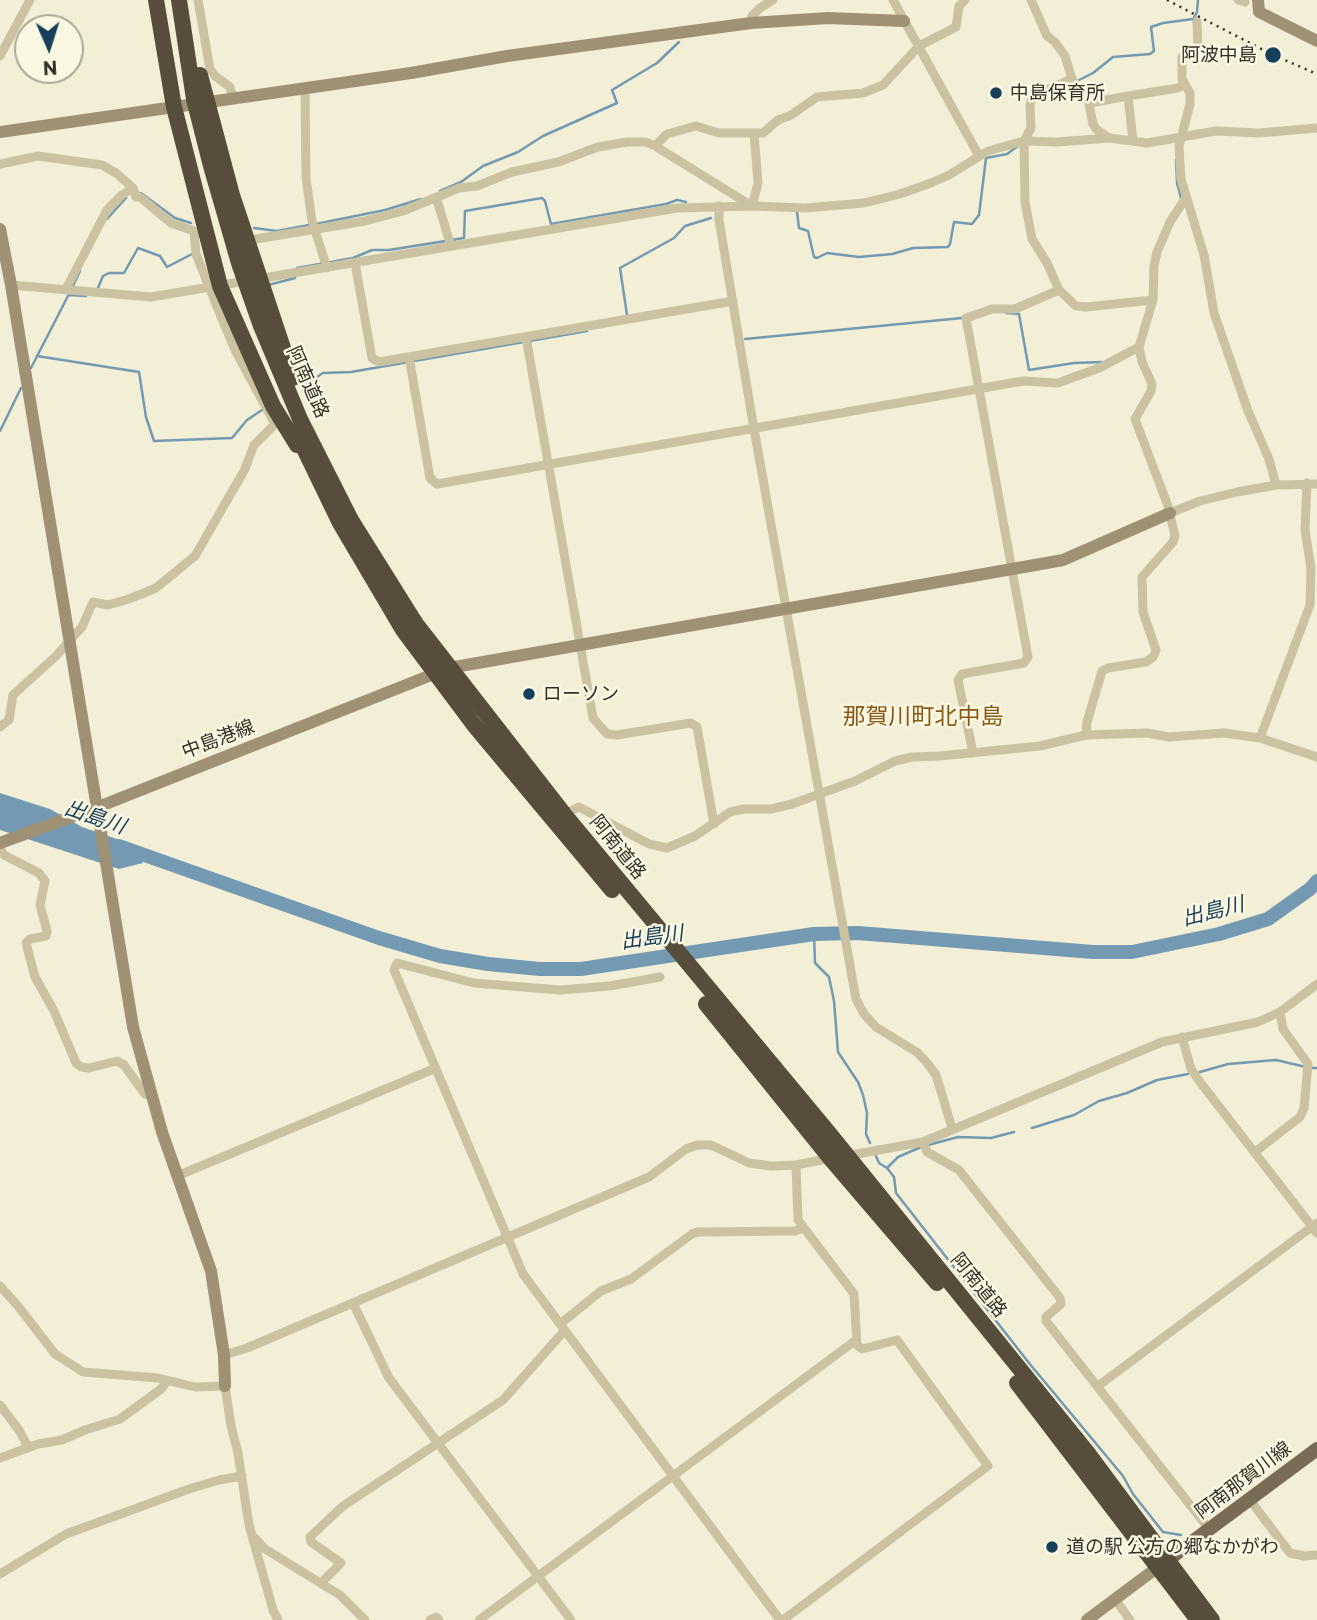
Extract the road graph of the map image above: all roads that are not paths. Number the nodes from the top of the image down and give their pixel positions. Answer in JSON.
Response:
{"nodes":[{"id":1,"x":30,"y":0,"type":"edge"},
{"id":2,"x":156,"y":0,"type":"edge"},
{"id":3,"x":168,"y":0,"type":"edge"},
{"id":4,"x":179,"y":0,"type":"edge"},
{"id":5,"x":189,"y":0,"type":"edge"},
{"id":6,"x":198,"y":0,"type":"edge"},
{"id":7,"x":773,"y":0,"type":"edge"},
{"id":8,"x":893,"y":0,"type":"edge"},
{"id":9,"x":965,"y":0,"type":"edge"},
{"id":10,"x":1031,"y":0,"type":"edge"},
{"id":11,"x":1247,"y":1,"type":"edge"},
{"id":12,"x":904,"y":21,"type":"junction"},
{"id":13,"x":1198,"y":22,"type":"dead end"},
{"id":14,"x":751,"y":23,"type":"junction"},
{"id":15,"x":1317,"y":41,"type":"edge"},
{"id":16,"x":919,"y":46,"type":"junction"},
{"id":17,"x":0,"y":56,"type":"edge"},
{"id":18,"x":1072,"y":79,"type":"junction"},
{"id":19,"x":1181,"y":87,"type":"junction"},
{"id":20,"x":305,"y":88,"type":"junction"},
{"id":21,"x":1128,"y":96,"type":"junction"},
{"id":22,"x":233,"y":98,"type":"junction"},
{"id":23,"x":206,"y":102,"type":"junction"},
{"id":24,"x":1090,"y":103,"type":"junction"},
{"id":25,"x":174,"y":107,"type":"junction"},
{"id":26,"x":1317,"y":128,"type":"edge"},
{"id":27,"x":0,"y":132,"type":"edge"},
{"id":28,"x":754,"y":133,"type":"junction"},
{"id":29,"x":1181,"y":137,"type":"junction"},
{"id":30,"x":1109,"y":138,"type":"junction"},
{"id":31,"x":1024,"y":141,"type":"junction"},
{"id":32,"x":1133,"y":141,"type":"junction"},
{"id":33,"x":655,"y":146,"type":"junction"},
{"id":34,"x":979,"y":156,"type":"junction"},
{"id":35,"x":0,"y":164,"type":"edge"},
{"id":36,"x":134,"y":191,"type":"junction"},
{"id":37,"x":436,"y":197,"type":"junction"},
{"id":38,"x":1185,"y":199,"type":"junction"},
{"id":39,"x":719,"y":206,"type":"junction"},
{"id":40,"x":752,"y":206,"type":"junction"},
{"id":41,"x":313,"y":225,"type":"junction"},
{"id":42,"x":0,"y":229,"type":"edge"},
{"id":43,"x":256,"y":239,"type":"dead end"},
{"id":44,"x":450,"y":242,"type":"junction"},
{"id":45,"x":355,"y":263,"type":"junction"},
{"id":46,"x":326,"y":265,"type":"junction"},
{"id":47,"x":262,"y":278,"type":"junction"},
{"id":48,"x":11,"y":285,"type":"junction"},
{"id":49,"x":214,"y":287,"type":"junction"},
{"id":50,"x":69,"y":290,"type":"junction"},
{"id":51,"x":1059,"y":290,"type":"junction"},
{"id":52,"x":1151,"y":300,"type":"junction"},
{"id":53,"x":733,"y":302,"type":"junction"},
{"id":54,"x":225,"y":311,"type":"junction"},
{"id":55,"x":527,"y":340,"type":"junction"},
{"id":56,"x":1139,"y":347,"type":"junction"},
{"id":57,"x":409,"y":360,"type":"junction"},
{"id":58,"x":282,"y":390,"type":"junction"},
{"id":59,"x":980,"y":390,"type":"junction"},
{"id":60,"x":754,"y":429,"type":"junction"},
{"id":61,"x":549,"y":463,"type":"junction"},
{"id":62,"x":326,"y":483,"type":"junction"},
{"id":63,"x":1312,"y":484,"type":"edge"},
{"id":64,"x":1276,"y":485,"type":"junction"},
{"id":65,"x":1170,"y":513,"type":"junction"},
{"id":66,"x":1012,"y":570,"type":"junction"},
{"id":67,"x":787,"y":609,"type":"junction"},
{"id":68,"x":70,"y":639,"type":"junction"},
{"id":69,"x":581,"y":645,"type":"junction"},
{"id":70,"x":442,"y":671,"type":"junction"},
{"id":71,"x":0,"y":727,"type":"edge"},
{"id":72,"x":1086,"y":735,"type":"junction"},
{"id":73,"x":1260,"y":738,"type":"junction"},
{"id":74,"x":973,"y":753,"type":"junction"},
{"id":75,"x":1317,"y":757,"type":"edge"},
{"id":76,"x":818,"y":795,"type":"junction"},
{"id":77,"x":98,"y":807,"type":"junction"},
{"id":78,"x":564,"y":814,"type":"junction"},
{"id":79,"x":714,"y":824,"type":"junction"},
{"id":80,"x":5,"y":841,"type":"edge"},
{"id":81,"x":0,"y":849,"type":"edge"},
{"id":82,"x":656,"y":934,"type":"junction"},
{"id":83,"x":660,"y":977,"type":"dead end"},
{"id":84,"x":691,"y":978,"type":"junction"},
{"id":85,"x":1317,"y":984,"type":"edge"},
{"id":86,"x":1280,"y":1012,"type":"junction"},
{"id":87,"x":1182,"y":1037,"type":"junction"},
{"id":88,"x":1312,"y":1064,"type":"edge"},
{"id":89,"x":436,"y":1068,"type":"junction"},
{"id":90,"x":151,"y":1095,"type":"junction"},
{"id":91,"x":952,"y":1128,"type":"junction"},
{"id":92,"x":923,"y":1142,"type":"junction"},
{"id":93,"x":1255,"y":1152,"type":"junction"},
{"id":94,"x":848,"y":1156,"type":"junction"},
{"id":95,"x":830,"y":1158,"type":"junction"},
{"id":96,"x":796,"y":1165,"type":"junction"},
{"id":97,"x":177,"y":1177,"type":"junction"},
{"id":98,"x":803,"y":1228,"type":"junction"},
{"id":99,"x":1315,"y":1228,"type":"edge"},
{"id":100,"x":509,"y":1236,"type":"junction"},
{"id":101,"x":0,"y":1286,"type":"edge"},
{"id":102,"x":353,"y":1303,"type":"junction"},
{"id":103,"x":563,"y":1327,"type":"junction"},
{"id":104,"x":856,"y":1340,"type":"junction"},
{"id":105,"x":223,"y":1355,"type":"junction"},
{"id":106,"x":167,"y":1381,"type":"junction"},
{"id":107,"x":225,"y":1386,"type":"junction"},
{"id":108,"x":1098,"y":1386,"type":"junction"},
{"id":109,"x":0,"y":1405,"type":"edge"},
{"id":110,"x":438,"y":1443,"type":"junction"},
{"id":111,"x":28,"y":1447,"type":"junction"},
{"id":112,"x":1317,"y":1450,"type":"edge"},
{"id":113,"x":0,"y":1458,"type":"edge"},
{"id":114,"x":242,"y":1476,"type":"junction"},
{"id":115,"x":674,"y":1477,"type":"junction"},
{"id":116,"x":1250,"y":1500,"type":"junction"},
{"id":117,"x":1209,"y":1529,"type":"junction"},
{"id":118,"x":254,"y":1537,"type":"junction"},
{"id":119,"x":1317,"y":1555,"type":"edge"},
{"id":120,"x":1163,"y":1563,"type":"junction"},
{"id":121,"x":0,"y":1574,"type":"edge"},
{"id":122,"x":537,"y":1576,"type":"junction"},
{"id":123,"x":322,"y":1582,"type":"junction"},
{"id":124,"x":1115,"y":1599,"type":"junction"},
{"id":125,"x":278,"y":1620,"type":"edge"},
{"id":126,"x":365,"y":1620,"type":"edge"},
{"id":127,"x":429,"y":1620,"type":"edge"},
{"id":128,"x":439,"y":1620,"type":"edge"},
{"id":129,"x":479,"y":1620,"type":"edge"},
{"id":130,"x":571,"y":1620,"type":"edge"},
{"id":131,"x":781,"y":1620,"type":"edge"},
{"id":132,"x":1087,"y":1620,"type":"edge"},
{"id":133,"x":1130,"y":1620,"type":"edge"},
{"id":134,"x":1198,"y":1620,"type":"edge"},
{"id":135,"x":1212,"y":1620,"type":"edge"}],
"edges":[{"from":1,"to":17,"type":"street"},
{"from":2,"to":25,"type":"highway"},
{"from":3,"to":58,"type":"highway","name":"阿南道路"},
{"from":4,"to":58,"type":"highway","name":"阿南道路"},
{"from":5,"to":23,"type":"highway"},
{"from":6,"to":22,"type":"street"},
{"from":7,"to":14,"type":"street"},
{"from":8,"to":12,"type":"street"},
{"from":9,"to":16,"type":"street"},
{"from":10,"to":18,"type":"street"},
{"from":11,"to":15,"type":"street"},
{"from":12,"to":14,"type":"street"},
{"from":12,"to":16,"type":"street"},
{"from":13,"to":19,"type":"street"},
{"from":14,"to":20,"type":"street"},
{"from":16,"to":28,"type":"street"},
{"from":16,"to":34,"type":"street"},
{"from":18,"to":24,"type":"street"},
{"from":18,"to":31,"type":"street"},
{"from":19,"to":21,"type":"street"},
{"from":19,"to":29,"type":"street"},
{"from":20,"to":22,"type":"street"},
{"from":20,"to":41,"type":"street"},
{"from":21,"to":24,"type":"street"},
{"from":21,"to":32,"type":"street"},
{"from":22,"to":23,"type":"street"},
{"from":23,"to":25,"type":"street"},
{"from":23,"to":47,"type":"highway"},
{"from":24,"to":30,"type":"street"},
{"from":25,"to":27,"type":"street"},
{"from":25,"to":49,"type":"highway"},
{"from":26,"to":29,"type":"street"},
{"from":28,"to":33,"type":"street"},
{"from":28,"to":40,"type":"street"},
{"from":29,"to":32,"type":"street"},
{"from":29,"to":38,"type":"street"},
{"from":30,"to":31,"type":"street"},
{"from":30,"to":32,"type":"street"},
{"from":31,"to":34,"type":"street"},
{"from":31,"to":51,"type":"street"},
{"from":33,"to":37,"type":"street"},
{"from":33,"to":40,"type":"street"},
{"from":34,"to":40,"type":"street"},
{"from":35,"to":36,"type":"street"},
{"from":36,"to":49,"type":"street"},
{"from":36,"to":50,"type":"street"},
{"from":37,"to":41,"type":"street"},
{"from":37,"to":44,"type":"street"},
{"from":38,"to":52,"type":"street"},
{"from":38,"to":64,"type":"street"},
{"from":39,"to":40,"type":"street"},
{"from":39,"to":44,"type":"street"},
{"from":39,"to":53,"type":"street"},
{"from":41,"to":43,"type":"street"},
{"from":41,"to":46,"type":"street"},
{"from":42,"to":48,"type":"street"},
{"from":44,"to":45,"type":"street"},
{"from":45,"to":46,"type":"street"},
{"from":45,"to":57,"type":"street"},
{"from":46,"to":47,"type":"street"},
{"from":47,"to":49,"type":"street"},
{"from":47,"to":62,"type":"highway"},
{"from":48,"to":50,"type":"street"},
{"from":48,"to":68,"type":"street"},
{"from":49,"to":50,"type":"street"},
{"from":49,"to":54,"type":"highway"},
{"from":51,"to":52,"type":"street"},
{"from":51,"to":59,"type":"street"},
{"from":52,"to":56,"type":"street"},
{"from":53,"to":55,"type":"street"},
{"from":53,"to":60,"type":"street"},
{"from":54,"to":62,"type":"highway"},
{"from":54,"to":68,"type":"street"},
{"from":55,"to":57,"type":"street"},
{"from":55,"to":61,"type":"street"},
{"from":56,"to":59,"type":"street"},
{"from":56,"to":65,"type":"street"},
{"from":57,"to":61,"type":"street"},
{"from":58,"to":62,"type":"highway","name":"阿南道路"},
{"from":59,"to":60,"type":"street"},
{"from":59,"to":66,"type":"street"},
{"from":60,"to":61,"type":"street"},
{"from":60,"to":67,"type":"street"},
{"from":61,"to":69,"type":"street"},
{"from":62,"to":70,"type":"highway","name":"阿南道路"},
{"from":63,"to":64,"type":"street"},
{"from":63,"to":73,"type":"street"},
{"from":64,"to":65,"type":"street"},
{"from":65,"to":66,"type":"street","name":"中島港線"},
{"from":65,"to":72,"type":"street"},
{"from":66,"to":67,"type":"street","name":"中島港線"},
{"from":66,"to":74,"type":"street"},
{"from":67,"to":69,"type":"street","name":"中島港線"},
{"from":67,"to":76,"type":"street"},
{"from":68,"to":71,"type":"street"},
{"from":68,"to":77,"type":"street"},
{"from":69,"to":70,"type":"street","name":"中島港線"},
{"from":69,"to":79,"type":"street"},
{"from":70,"to":77,"type":"street","name":"中島港線"},
{"from":70,"to":78,"type":"highway","name":"阿南道路"},
{"from":70,"to":82,"type":"highway","name":"阿南道路"},
{"from":72,"to":73,"type":"street"},
{"from":72,"to":74,"type":"street"},
{"from":73,"to":75,"type":"street"},
{"from":74,"to":76,"type":"street"},
{"from":76,"to":79,"type":"street"},
{"from":76,"to":91,"type":"street"},
{"from":77,"to":80,"type":"street","name":"中島港線"},
{"from":77,"to":90,"type":"street"},
{"from":78,"to":79,"type":"street"},
{"from":78,"to":82,"type":"highway","name":"阿南道路"},
{"from":81,"to":90,"type":"street"},
{"from":82,"to":84,"type":"highway","name":"阿南道路"},
{"from":83,"to":89,"type":"street"},
{"from":84,"to":94,"type":"highway","name":"阿南道路"},
{"from":84,"to":95,"type":"highway","name":"阿南道路"},
{"from":85,"to":86,"type":"street"},
{"from":86,"to":87,"type":"street"},
{"from":86,"to":88,"type":"street"},
{"from":87,"to":91,"type":"street"},
{"from":87,"to":93,"type":"street"},
{"from":88,"to":93,"type":"street"},
{"from":89,"to":97,"type":"street"},
{"from":89,"to":100,"type":"street"},
{"from":90,"to":97,"type":"street"},
{"from":91,"to":92,"type":"street"},
{"from":92,"to":94,"type":"street"},
{"from":92,"to":108,"type":"street"},
{"from":93,"to":99,"type":"street"},
{"from":94,"to":95,"type":"street"},
{"from":94,"to":120,"type":"highway","name":"阿南道路"},
{"from":95,"to":96,"type":"street"},
{"from":95,"to":120,"type":"highway","name":"阿南道路"},
{"from":96,"to":98,"type":"street"},
{"from":96,"to":100,"type":"street"},
{"from":97,"to":105,"type":"street"},
{"from":98,"to":103,"type":"street"},
{"from":98,"to":104,"type":"street"},
{"from":99,"to":108,"type":"street"},
{"from":100,"to":102,"type":"street"},
{"from":100,"to":103,"type":"street"},
{"from":101,"to":106,"type":"street"},
{"from":102,"to":105,"type":"street"},
{"from":102,"to":110,"type":"street"},
{"from":103,"to":110,"type":"street"},
{"from":103,"to":115,"type":"street"},
{"from":104,"to":115,"type":"street"},
{"from":104,"to":131,"type":"street"},
{"from":105,"to":107,"type":"street"},
{"from":106,"to":107,"type":"street"},
{"from":106,"to":111,"type":"street"},
{"from":107,"to":114,"type":"street"},
{"from":108,"to":117,"type":"street"},
{"from":109,"to":111,"type":"street"},
{"from":110,"to":122,"type":"street"},
{"from":110,"to":123,"type":"street"},
{"from":111,"to":113,"type":"street"},
{"from":112,"to":116,"type":"main road","name":"阿南那賀川線"},
{"from":114,"to":118,"type":"street"},
{"from":114,"to":121,"type":"street"},
{"from":115,"to":122,"type":"street"},
{"from":115,"to":131,"type":"street"},
{"from":116,"to":117,"type":"main road","name":"阿南那賀川線"},
{"from":116,"to":119,"type":"street"},
{"from":117,"to":120,"type":"main road","name":"阿南那賀川線"},
{"from":118,"to":123,"type":"street"},
{"from":118,"to":125,"type":"street"},
{"from":120,"to":124,"type":"street"},
{"from":120,"to":134,"type":"highway","name":"阿南道路"},
{"from":120,"to":135,"type":"highway","name":"阿南道路"},
{"from":122,"to":129,"type":"street"},
{"from":122,"to":130,"type":"street"},
{"from":123,"to":126,"type":"street"},
{"from":124,"to":132,"type":"street"},
{"from":124,"to":133,"type":"street"},
{"from":127,"to":128,"type":"street"}]}
